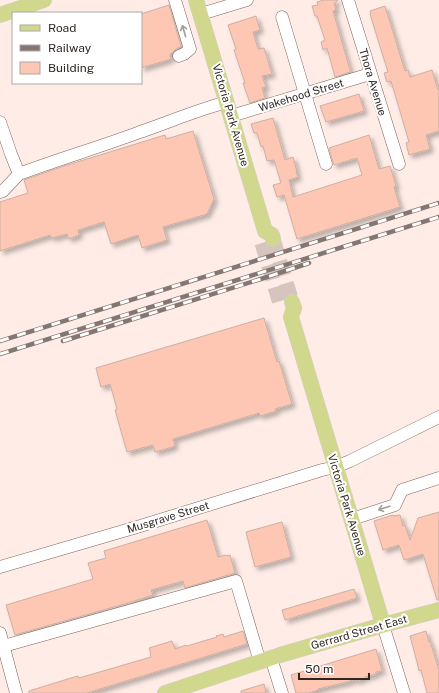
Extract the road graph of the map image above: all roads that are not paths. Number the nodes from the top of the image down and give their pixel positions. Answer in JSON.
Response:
{"nodes":[{"id":1,"x":44,"y":0,"type":"edge"},
{"id":2,"x":175,"y":0,"type":"edge"},
{"id":3,"x":247,"y":0,"type":"edge"},
{"id":4,"x":348,"y":0,"type":"edge"},
{"id":5,"x":234,"y":2,"type":"edge"},
{"id":6,"x":220,"y":4,"type":"edge"},
{"id":7,"x":199,"y":7,"type":"edge"},
{"id":8,"x":0,"y":15,"type":"edge"},
{"id":9,"x":282,"y":17,"type":"dead end"},
{"id":10,"x":179,"y":56,"type":"dead end"},
{"id":11,"x":370,"y":74,"type":"junction"},
{"id":12,"x":305,"y":94,"type":"junction"},
{"id":13,"x":229,"y":109,"type":"junction"},
{"id":14,"x":0,"y":122,"type":"edge"},
{"id":15,"x":326,"y":164,"type":"dead end"},
{"id":16,"x":399,"y":164,"type":"dead end"},
{"id":17,"x":19,"y":174,"type":"junction"},
{"id":18,"x":0,"y":192,"type":"edge"},
{"id":19,"x":267,"y":238,"type":"tunnel mouth"},
{"id":20,"x":288,"y":309,"type":"tunnel mouth"},
{"id":21,"x":439,"y":417,"type":"edge"},
{"id":22,"x":336,"y":467,"type":"junction"},
{"id":23,"x":439,"y":478,"type":"edge"},
{"id":24,"x":352,"y":519,"type":"junction"},
{"id":25,"x":0,"y":567,"type":"edge"},
{"id":26,"x":439,"y":610,"type":"edge"},
{"id":27,"x":382,"y":625,"type":"junction"},
{"id":28,"x":0,"y":633,"type":"edge"},
{"id":29,"x":2,"y":647,"type":"edge"},
{"id":30,"x":266,"y":660,"type":"junction"},
{"id":31,"x":16,"y":693,"type":"edge"},
{"id":32,"x":165,"y":693,"type":"edge"},
{"id":33,"x":282,"y":693,"type":"edge"},
{"id":34,"x":404,"y":693,"type":"edge"}],
"edges":[{"from":1,"to":8,"type":"main road"},
{"from":10,"to":2,"type":"street","one_way":true},
{"from":3,"to":5,"type":"street"},
{"from":4,"to":11,"type":"street","name":"Thora Avenue"},
{"from":5,"to":6,"type":"street"},
{"from":6,"to":7,"type":"street"},
{"from":7,"to":13,"type":"main road","name":"Victoria Park Avenue"},
{"from":9,"to":12,"type":"street"},
{"from":11,"to":12,"type":"street","name":"Wakehood Street"},
{"from":11,"to":16,"type":"street","name":"Thora Avenue"},
{"from":12,"to":13,"type":"street","name":"Wakehood Street"},
{"from":12,"to":15,"type":"street"},
{"from":13,"to":17,"type":"street","name":"Wakehood Street"},
{"from":13,"to":19,"type":"main road","name":"Victoria Park Avenue"},
{"from":14,"to":17,"type":"street"},
{"from":17,"to":18,"type":"street"},
{"from":20,"to":22,"type":"main road","name":"Victoria Park Avenue"},
{"from":21,"to":22,"type":"street","name":"Musgrave Street"},
{"from":22,"to":24,"type":"main road","name":"Victoria Park Avenue"},
{"from":22,"to":25,"type":"street","name":"Musgrave Street"},
{"from":23,"to":24,"type":"street","one_way":true},
{"from":24,"to":27,"type":"main road","name":"Victoria Park Avenue"},
{"from":26,"to":27,"type":"main road","name":"Gerrard Street East"},
{"from":27,"to":30,"type":"main road","name":"Gerrard Street East"},
{"from":27,"to":34,"type":"street","name":"Victoria Park Avenue"},
{"from":28,"to":29,"type":"street"},
{"from":29,"to":30,"type":"street"},
{"from":29,"to":31,"type":"street"},
{"from":30,"to":32,"type":"main road","name":"Gerrard Street East"},
{"from":30,"to":33,"type":"street"}]}
